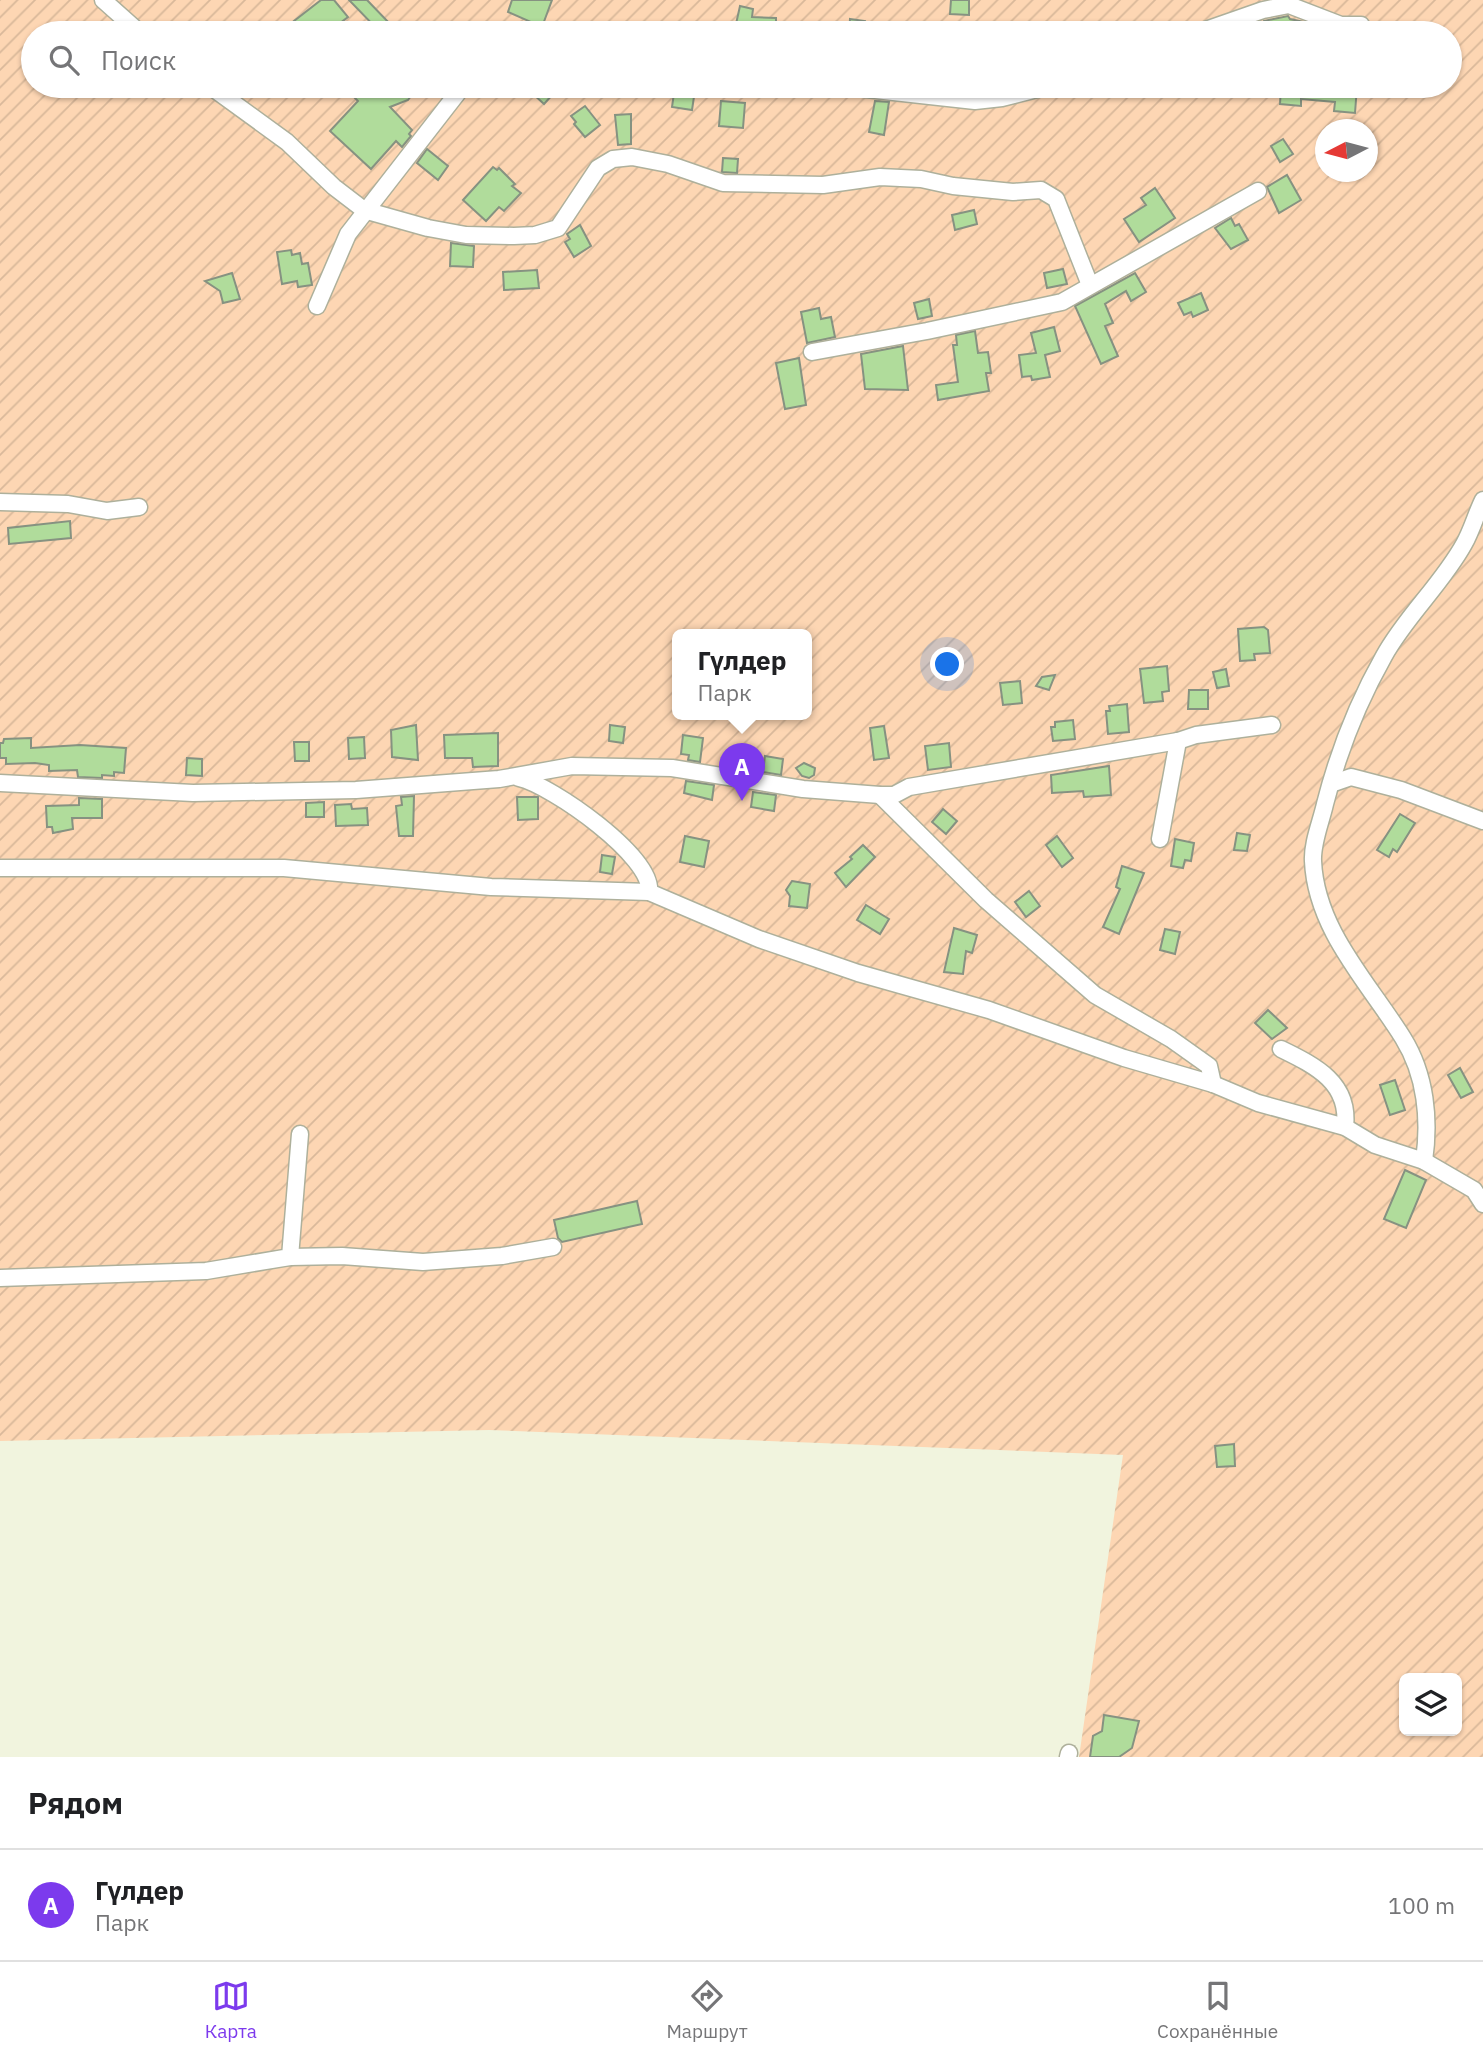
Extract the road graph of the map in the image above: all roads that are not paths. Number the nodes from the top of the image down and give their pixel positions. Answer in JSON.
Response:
{"nodes":[{"id":1,"x":103,"y":0,"type":"edge"},
{"id":2,"x":127,"y":21,"type":"edge"},
{"id":3,"x":1232,"y":21,"type":"edge"},
{"id":4,"x":1331,"y":21,"type":"edge"},
{"id":5,"x":227,"y":98,"type":"edge"},
{"id":6,"x":453,"y":98,"type":"edge"},
{"id":7,"x":948,"y":98,"type":"edge"},
{"id":8,"x":1002,"y":98,"type":"edge"},
{"id":9,"x":1258,"y":191,"type":"dead end"},
{"id":10,"x":364,"y":210,"type":"junction"},
{"id":11,"x":1090,"y":285,"type":"junction"},
{"id":12,"x":317,"y":306,"type":"dead end"},
{"id":13,"x":812,"y":352,"type":"dead end"},
{"id":14,"x":1483,"y":500,"type":"edge"},
{"id":15,"x":0,"y":502,"type":"edge"},
{"id":16,"x":139,"y":507,"type":"dead end"},
{"id":17,"x":1272,"y":725,"type":"dead end"},
{"id":18,"x":1178,"y":741,"type":"junction"},
{"id":19,"x":514,"y":777,"type":"junction"},
{"id":20,"x":0,"y":783,"type":"edge"},
{"id":21,"x":1331,"y":784,"type":"junction"},
{"id":22,"x":880,"y":795,"type":"junction"},
{"id":23,"x":1483,"y":821,"type":"edge"},
{"id":24,"x":1160,"y":839,"type":"dead end"},
{"id":25,"x":0,"y":868,"type":"edge"},
{"id":26,"x":649,"y":892,"type":"junction"},
{"id":27,"x":1281,"y":1049,"type":"dead end"},
{"id":28,"x":1213,"y":1084,"type":"junction"},
{"id":29,"x":1345,"y":1127,"type":"junction"},
{"id":30,"x":300,"y":1134,"type":"dead end"},
{"id":31,"x":1424,"y":1161,"type":"junction"},
{"id":32,"x":1483,"y":1204,"type":"edge"},
{"id":33,"x":553,"y":1247,"type":"dead end"},
{"id":34,"x":290,"y":1257,"type":"junction"},
{"id":35,"x":0,"y":1278,"type":"edge"}],
"edges":[{"from":1,"to":2,"type":"street"},
{"from":3,"to":4,"type":"street"},
{"from":5,"to":10,"type":"street"},
{"from":6,"to":10,"type":"street"},
{"from":7,"to":8,"type":"street"},
{"from":9,"to":11,"type":"street"},
{"from":10,"to":11,"type":"street"},
{"from":10,"to":12,"type":"street"},
{"from":11,"to":13,"type":"street"},
{"from":14,"to":21,"type":"street"},
{"from":15,"to":16,"type":"street"},
{"from":17,"to":18,"type":"street"},
{"from":18,"to":22,"type":"street"},
{"from":18,"to":24,"type":"street"},
{"from":19,"to":20,"type":"street"},
{"from":19,"to":22,"type":"street"},
{"from":19,"to":26,"type":"street"},
{"from":21,"to":23,"type":"street"},
{"from":21,"to":31,"type":"street"},
{"from":22,"to":28,"type":"street"},
{"from":25,"to":26,"type":"street"},
{"from":26,"to":28,"type":"street"},
{"from":27,"to":29,"type":"street"},
{"from":28,"to":29,"type":"street"},
{"from":29,"to":31,"type":"street"},
{"from":30,"to":34,"type":"street"},
{"from":31,"to":32,"type":"street"},
{"from":33,"to":34,"type":"street"},
{"from":34,"to":35,"type":"street"}]}
